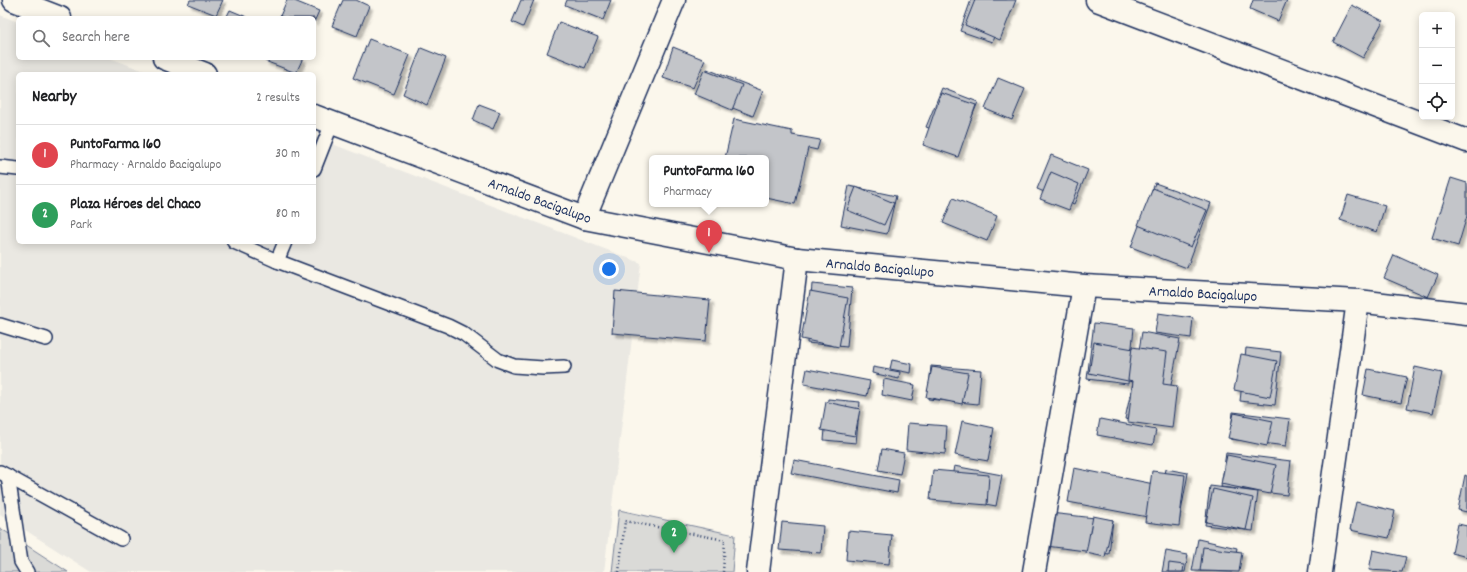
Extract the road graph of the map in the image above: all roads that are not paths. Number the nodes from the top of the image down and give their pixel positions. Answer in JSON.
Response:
{"nodes":[{"id":1,"x":14,"y":0,"type":"edge"},
{"id":2,"x":674,"y":0,"type":"edge"},
{"id":3,"x":1097,"y":0,"type":"edge"},
{"id":4,"x":55,"y":16,"type":"edge"},
{"id":5,"x":169,"y":60,"type":"edge"},
{"id":6,"x":200,"y":72,"type":"edge"},
{"id":7,"x":323,"y":120,"type":"edge"},
{"id":8,"x":1467,"y":141,"type":"edge"},
{"id":9,"x":316,"y":158,"type":"edge"},
{"id":10,"x":0,"y":168,"type":"edge"},
{"id":11,"x":16,"y":169,"type":"edge"},
{"id":12,"x":584,"y":218,"type":"junction"},
{"id":13,"x":239,"y":244,"type":"edge"},
{"id":14,"x":284,"y":244,"type":"edge"},
{"id":15,"x":797,"y":259,"type":"junction"},
{"id":16,"x":278,"y":261,"type":"junction"},
{"id":17,"x":1084,"y":286,"type":"junction"},
{"id":18,"x":1358,"y":301,"type":"junction"},
{"id":19,"x":1467,"y":314,"type":"edge"},
{"id":20,"x":0,"y":325,"type":"edge"},
{"id":21,"x":46,"y":339,"type":"dead end"},
{"id":22,"x":564,"y":367,"type":"dead end"},
{"id":23,"x":4,"y":474,"type":"edge"},
{"id":24,"x":121,"y":539,"type":"dead end"},
{"id":25,"x":26,"y":572,"type":"edge"},
{"id":26,"x":758,"y":572,"type":"edge"},
{"id":27,"x":1034,"y":572,"type":"edge"},
{"id":28,"x":1320,"y":572,"type":"edge"}],
"edges":[{"from":1,"to":4,"type":"street"},
{"from":2,"to":12,"type":"street"},
{"from":3,"to":8,"type":"street"},
{"from":5,"to":6,"type":"street"},
{"from":7,"to":9,"type":"lane"},
{"from":7,"to":12,"type":"street","name":"Arnaldo Bacigalupo"},
{"from":10,"to":11,"type":"lane"},
{"from":12,"to":15,"type":"street","name":"Arnaldo Bacigalupo"},
{"from":13,"to":16,"type":"lane"},
{"from":14,"to":16,"type":"lane"},
{"from":15,"to":17,"type":"street","name":"Arnaldo Bacigalupo"},
{"from":15,"to":26,"type":"street"},
{"from":16,"to":22,"type":"lane"},
{"from":17,"to":18,"type":"street","name":"Arnaldo Bacigalupo"},
{"from":17,"to":27,"type":"street"},
{"from":18,"to":19,"type":"street","name":"Arnaldo Bacigalupo"},
{"from":18,"to":28,"type":"street"},
{"from":20,"to":21,"type":"lane"},
{"from":23,"to":24,"type":"lane"},
{"from":23,"to":25,"type":"lane"}]}
